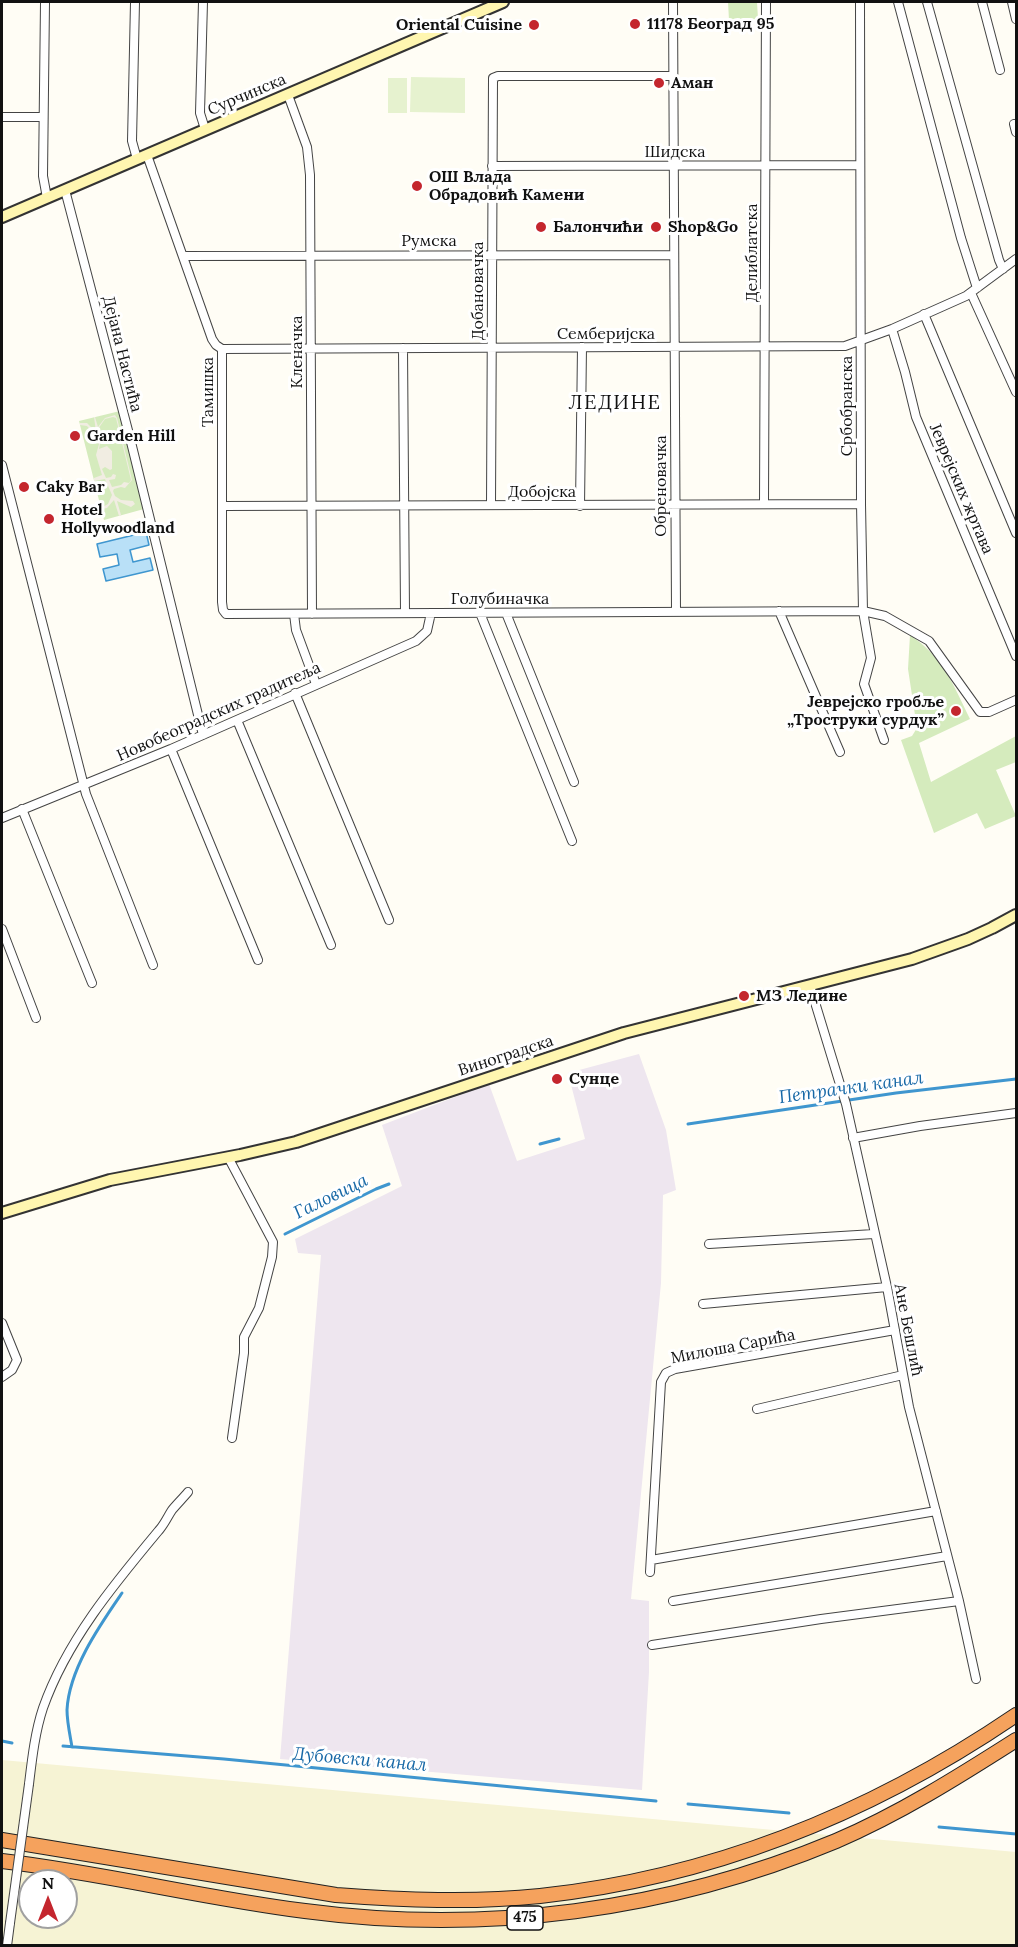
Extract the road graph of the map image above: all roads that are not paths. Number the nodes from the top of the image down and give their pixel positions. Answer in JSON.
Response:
{"nodes":[{"id":1,"x":45,"y":2,"type":"edge"},
{"id":2,"x":135,"y":2,"type":"edge"},
{"id":3,"x":203,"y":2,"type":"edge"},
{"id":4,"x":503,"y":2,"type":"edge"},
{"id":5,"x":673,"y":2,"type":"edge"},
{"id":6,"x":766,"y":2,"type":"edge"},
{"id":7,"x":860,"y":2,"type":"edge"},
{"id":8,"x":898,"y":2,"type":"edge"},
{"id":9,"x":927,"y":2,"type":"edge"},
{"id":10,"x":982,"y":2,"type":"edge"},
{"id":11,"x":1012,"y":2,"type":"edge"},
{"id":12,"x":1017,"y":19,"type":"edge"},
{"id":13,"x":1000,"y":70,"type":"dead end"},
{"id":14,"x":673,"y":76,"type":"junction"},
{"id":15,"x":288,"y":94,"type":"junction"},
{"id":16,"x":2,"y":117,"type":"edge"},
{"id":17,"x":43,"y":117,"type":"junction"},
{"id":18,"x":206,"y":129,"type":"junction"},
{"id":19,"x":142,"y":157,"type":"junction"},
{"id":20,"x":673,"y":165,"type":"junction"},
{"id":21,"x":765,"y":165,"type":"junction"},
{"id":22,"x":859,"y":165,"type":"junction"},
{"id":23,"x":492,"y":166,"type":"junction"},
{"id":24,"x":66,"y":190,"type":"junction"},
{"id":25,"x":47,"y":198,"type":"junction"},
{"id":26,"x":2,"y":217,"type":"edge"},
{"id":27,"x":311,"y":255,"type":"junction"},
{"id":28,"x":492,"y":255,"type":"junction"},
{"id":29,"x":673,"y":255,"type":"junction"},
{"id":30,"x":184,"y":256,"type":"junction"},
{"id":31,"x":1017,"y":259,"type":"edge"},
{"id":32,"x":1003,"y":269,"type":"junction"},
{"id":33,"x":974,"y":290,"type":"junction"},
{"id":34,"x":924,"y":314,"type":"junction"},
{"id":35,"x":892,"y":329,"type":"junction"},
{"id":36,"x":860,"y":342,"type":"junction"},
{"id":37,"x":673,"y":347,"type":"junction"},
{"id":38,"x":765,"y":347,"type":"junction"},
{"id":39,"x":311,"y":348,"type":"junction"},
{"id":40,"x":403,"y":348,"type":"junction"},
{"id":41,"x":491,"y":348,"type":"junction"},
{"id":42,"x":582,"y":348,"type":"junction"},
{"id":43,"x":222,"y":349,"type":"junction"},
{"id":44,"x":1017,"y":392,"type":"edge"},
{"id":45,"x":2,"y":465,"type":"edge"},
{"id":46,"x":764,"y":504,"type":"junction"},
{"id":47,"x":861,"y":504,"type":"junction"},
{"id":48,"x":311,"y":505,"type":"junction"},
{"id":49,"x":403,"y":505,"type":"junction"},
{"id":50,"x":491,"y":505,"type":"junction"},
{"id":51,"x":674,"y":505,"type":"junction"},
{"id":52,"x":222,"y":506,"type":"junction"},
{"id":53,"x":580,"y":506,"type":"junction"},
{"id":54,"x":1017,"y":533,"type":"edge"},
{"id":55,"x":223,"y":610,"type":"joint"},
{"id":56,"x":863,"y":610,"type":"junction"},
{"id":57,"x":675,"y":611,"type":"junction"},
{"id":58,"x":779,"y":611,"type":"junction"},
{"id":59,"x":405,"y":613,"type":"junction"},
{"id":60,"x":431,"y":613,"type":"junction"},
{"id":61,"x":480,"y":613,"type":"junction"},
{"id":62,"x":506,"y":613,"type":"junction"},
{"id":63,"x":294,"y":614,"type":"junction"},
{"id":64,"x":312,"y":614,"type":"junction"},
{"id":65,"x":1017,"y":656,"type":"edge"},
{"id":66,"x":316,"y":684,"type":"junction"},
{"id":67,"x":296,"y":693,"type":"junction"},
{"id":68,"x":1017,"y":700,"type":"edge"},
{"id":69,"x":237,"y":720,"type":"junction"},
{"id":70,"x":203,"y":735,"type":"junction"},
{"id":71,"x":884,"y":740,"type":"dead end"},
{"id":72,"x":171,"y":749,"type":"junction"},
{"id":73,"x":840,"y":752,"type":"dead end"},
{"id":74,"x":574,"y":782,"type":"dead end"},
{"id":75,"x":83,"y":785,"type":"junction"},
{"id":76,"x":22,"y":809,"type":"junction"},
{"id":77,"x":2,"y":818,"type":"edge"},
{"id":78,"x":572,"y":841,"type":"dead end"},
{"id":79,"x":1017,"y":915,"type":"edge"},
{"id":80,"x":389,"y":920,"type":"dead end"},
{"id":81,"x":2,"y":929,"type":"edge"},
{"id":82,"x":331,"y":945,"type":"dead end"},
{"id":83,"x":258,"y":960,"type":"dead end"},
{"id":84,"x":153,"y":965,"type":"dead end"},
{"id":85,"x":92,"y":983,"type":"dead end"},
{"id":86,"x":810,"y":986,"type":"junction"},
{"id":87,"x":36,"y":1018,"type":"dead end"},
{"id":88,"x":1017,"y":1113,"type":"edge"},
{"id":89,"x":853,"y":1138,"type":"junction"},
{"id":90,"x":228,"y":1157,"type":"junction"},
{"id":91,"x":2,"y":1213,"type":"edge"},
{"id":92,"x":874,"y":1234,"type":"junction"},
{"id":93,"x":709,"y":1244,"type":"dead end"},
{"id":94,"x":887,"y":1287,"type":"junction"},
{"id":95,"x":704,"y":1304,"type":"dead end"},
{"id":96,"x":2,"y":1323,"type":"edge"},
{"id":97,"x":895,"y":1330,"type":"junction"},
{"id":98,"x":903,"y":1375,"type":"junction"},
{"id":99,"x":2,"y":1377,"type":"edge"},
{"id":100,"x":757,"y":1409,"type":"dead end"},
{"id":101,"x":232,"y":1438,"type":"dead end"},
{"id":102,"x":188,"y":1492,"type":"dead end"},
{"id":103,"x":936,"y":1511,"type":"junction"},
{"id":104,"x":947,"y":1556,"type":"junction"},
{"id":105,"x":651,"y":1560,"type":"junction"},
{"id":106,"x":650,"y":1572,"type":"dead end"},
{"id":107,"x":673,"y":1601,"type":"dead end"},
{"id":108,"x":959,"y":1601,"type":"junction"},
{"id":109,"x":652,"y":1645,"type":"dead end"},
{"id":110,"x":976,"y":1679,"type":"dead end"},
{"id":111,"x":1017,"y":1716,"type":"edge"},
{"id":112,"x":1017,"y":1740,"type":"edge"},
{"id":113,"x":2,"y":1840,"type":"edge"},
{"id":114,"x":2,"y":1861,"type":"edge"},
{"id":115,"x":7,"y":1946,"type":"edge"}],
"edges":[{"from":1,"to":17,"type":"street"},
{"from":2,"to":19,"type":"street","name":"Тамишка"},
{"from":3,"to":18,"type":"street"},
{"from":4,"to":15,"type":"street","name":"Сурчинска"},
{"from":5,"to":14,"type":"street","name":"Обреновачка"},
{"from":6,"to":21,"type":"street","name":"Делиблатска"},
{"from":7,"to":22,"type":"street","name":"Србобранска"},
{"from":8,"to":33,"type":"street"},
{"from":9,"to":32,"type":"street"},
{"from":10,"to":13,"type":"street"},
{"from":11,"to":12,"type":"street"},
{"from":14,"to":20,"type":"street","name":"Обреновачка"},
{"from":14,"to":23,"type":"street","name":"Добановачка"},
{"from":15,"to":18,"type":"street","name":"Сурчинска"},
{"from":15,"to":27,"type":"street","name":"Кленачка"},
{"from":16,"to":17,"type":"street"},
{"from":17,"to":25,"type":"street"},
{"from":18,"to":19,"type":"street","name":"Сурчинска"},
{"from":19,"to":24,"type":"street","name":"Сурчинска"},
{"from":19,"to":30,"type":"street","name":"Тамишка"},
{"from":20,"to":21,"type":"street","name":"Шидска"},
{"from":20,"to":23,"type":"street","name":"Шидска"},
{"from":20,"to":29,"type":"street","name":"Обреновачка"},
{"from":21,"to":22,"type":"street","name":"Шидска"},
{"from":21,"to":38,"type":"street","name":"Делиблатска"},
{"from":22,"to":36,"type":"street","name":"Србобранска"},
{"from":23,"to":28,"type":"street","name":"Добановачка"},
{"from":24,"to":25,"type":"street","name":"Сурчинска"},
{"from":24,"to":70,"type":"street","name":"Дејана Настића"},
{"from":25,"to":26,"type":"street","name":"Сурчинска"},
{"from":27,"to":28,"type":"street","name":"Румска"},
{"from":27,"to":30,"type":"street","name":"Румска"},
{"from":27,"to":39,"type":"street","name":"Кленачка"},
{"from":28,"to":29,"type":"street","name":"Румска"},
{"from":28,"to":41,"type":"street","name":"Добановачка"},
{"from":29,"to":37,"type":"street","name":"Обреновачка"},
{"from":30,"to":43,"type":"street","name":"Тамишка"},
{"from":31,"to":32,"type":"street","name":"Семберијска"},
{"from":32,"to":33,"type":"street","name":"Семберијска"},
{"from":33,"to":34,"type":"street","name":"Семберијска"},
{"from":33,"to":44,"type":"street"},
{"from":34,"to":35,"type":"street","name":"Семберијска"},
{"from":34,"to":54,"type":"street"},
{"from":35,"to":36,"type":"street","name":"Семберијска"},
{"from":35,"to":65,"type":"street","name":"Јеврејских жртава"},
{"from":36,"to":38,"type":"street","name":"Семберијска"},
{"from":36,"to":47,"type":"street","name":"Србобранска"},
{"from":37,"to":38,"type":"street","name":"Семберијска"},
{"from":37,"to":42,"type":"street","name":"Семберијска"},
{"from":37,"to":51,"type":"street","name":"Обреновачка"},
{"from":38,"to":46,"type":"street","name":"Делиблатска"},
{"from":39,"to":40,"type":"street","name":"Семберијска"},
{"from":39,"to":43,"type":"street","name":"Семберијска"},
{"from":39,"to":48,"type":"street","name":"Кленачка"},
{"from":40,"to":41,"type":"street","name":"Семберијска"},
{"from":40,"to":49,"type":"street"},
{"from":41,"to":42,"type":"street","name":"Семберијска"},
{"from":41,"to":50,"type":"street","name":"Добановачка"},
{"from":42,"to":53,"type":"street"},
{"from":43,"to":52,"type":"street","name":"Тамишка"},
{"from":45,"to":75,"type":"street"},
{"from":46,"to":47,"type":"street","name":"Добојска"},
{"from":46,"to":51,"type":"street","name":"Добојска"},
{"from":47,"to":56,"type":"street","name":"Србобранска"},
{"from":48,"to":49,"type":"street","name":"Добојска"},
{"from":48,"to":52,"type":"street","name":"Добојска"},
{"from":48,"to":64,"type":"street","name":"Кленачка"},
{"from":49,"to":50,"type":"street","name":"Добојска"},
{"from":49,"to":59,"type":"street"},
{"from":50,"to":53,"type":"street","name":"Добојска"},
{"from":51,"to":53,"type":"street","name":"Добојска"},
{"from":51,"to":57,"type":"street","name":"Обреновачка"},
{"from":52,"to":55,"type":"street","name":"Тамишка"},
{"from":55,"to":63,"type":"street","name":"Голубиначка"},
{"from":56,"to":58,"type":"street","name":"Голубиначка"},
{"from":56,"to":68,"type":"street"},
{"from":56,"to":71,"type":"street","name":"Србобранска"},
{"from":57,"to":58,"type":"street","name":"Голубиначка"},
{"from":57,"to":62,"type":"street","name":"Голубиначка"},
{"from":58,"to":73,"type":"street"},
{"from":59,"to":60,"type":"street","name":"Голубиначка"},
{"from":59,"to":64,"type":"street","name":"Голубиначка"},
{"from":60,"to":61,"type":"street","name":"Голубиначка"},
{"from":60,"to":66,"type":"street","name":"Новобеоградских градитеља"},
{"from":61,"to":62,"type":"street","name":"Голубиначка"},
{"from":61,"to":78,"type":"street"},
{"from":62,"to":74,"type":"street"},
{"from":63,"to":64,"type":"street","name":"Голубиначка"},
{"from":63,"to":66,"type":"street"},
{"from":66,"to":67,"type":"street","name":"Новобеоградских градитеља"},
{"from":67,"to":69,"type":"street","name":"Новобеоградских градитеља"},
{"from":67,"to":80,"type":"street"},
{"from":69,"to":70,"type":"street","name":"Новобеоградских градитеља"},
{"from":69,"to":82,"type":"street"},
{"from":70,"to":72,"type":"street","name":"Новобеоградских градитеља"},
{"from":72,"to":75,"type":"street","name":"Новобеоградских градитеља"},
{"from":72,"to":83,"type":"street"},
{"from":75,"to":76,"type":"street","name":"Новобеоградских градитеља"},
{"from":75,"to":84,"type":"street"},
{"from":76,"to":77,"type":"street","name":"Новобеоградских градитеља"},
{"from":76,"to":85,"type":"street"},
{"from":79,"to":86,"type":"street","name":"Виноградска"},
{"from":81,"to":87,"type":"street"},
{"from":86,"to":89,"type":"street","name":"Ане Бешлић"},
{"from":86,"to":90,"type":"street","name":"Виноградска"},
{"from":88,"to":89,"type":"street"},
{"from":89,"to":92,"type":"street","name":"Ане Бешлић"},
{"from":90,"to":91,"type":"street","name":"Виноградска"},
{"from":90,"to":101,"type":"street"},
{"from":92,"to":93,"type":"street"},
{"from":92,"to":94,"type":"street","name":"Ане Бешлић"},
{"from":94,"to":95,"type":"street"},
{"from":94,"to":97,"type":"street","name":"Ане Бешлић"},
{"from":96,"to":99,"type":"street"},
{"from":97,"to":98,"type":"street","name":"Ане Бешлић"},
{"from":97,"to":105,"type":"street","name":"Милоша Сарића"},
{"from":98,"to":100,"type":"street"},
{"from":98,"to":103,"type":"street","name":"Ане Бешлић"},
{"from":102,"to":115,"type":"street","bridge":true},
{"from":103,"to":104,"type":"street","name":"Ане Бешлић"},
{"from":103,"to":105,"type":"street"},
{"from":104,"to":107,"type":"street"},
{"from":104,"to":108,"type":"street","name":"Ане Бешлић"},
{"from":105,"to":106,"type":"street","name":"Милоша Сарића"},
{"from":108,"to":109,"type":"street"},
{"from":108,"to":110,"type":"street","name":"Ане Бешлић"},
{"from":111,"to":113,"type":"highway","number":"475"},
{"from":112,"to":114,"type":"highway","number":"475"}]}
